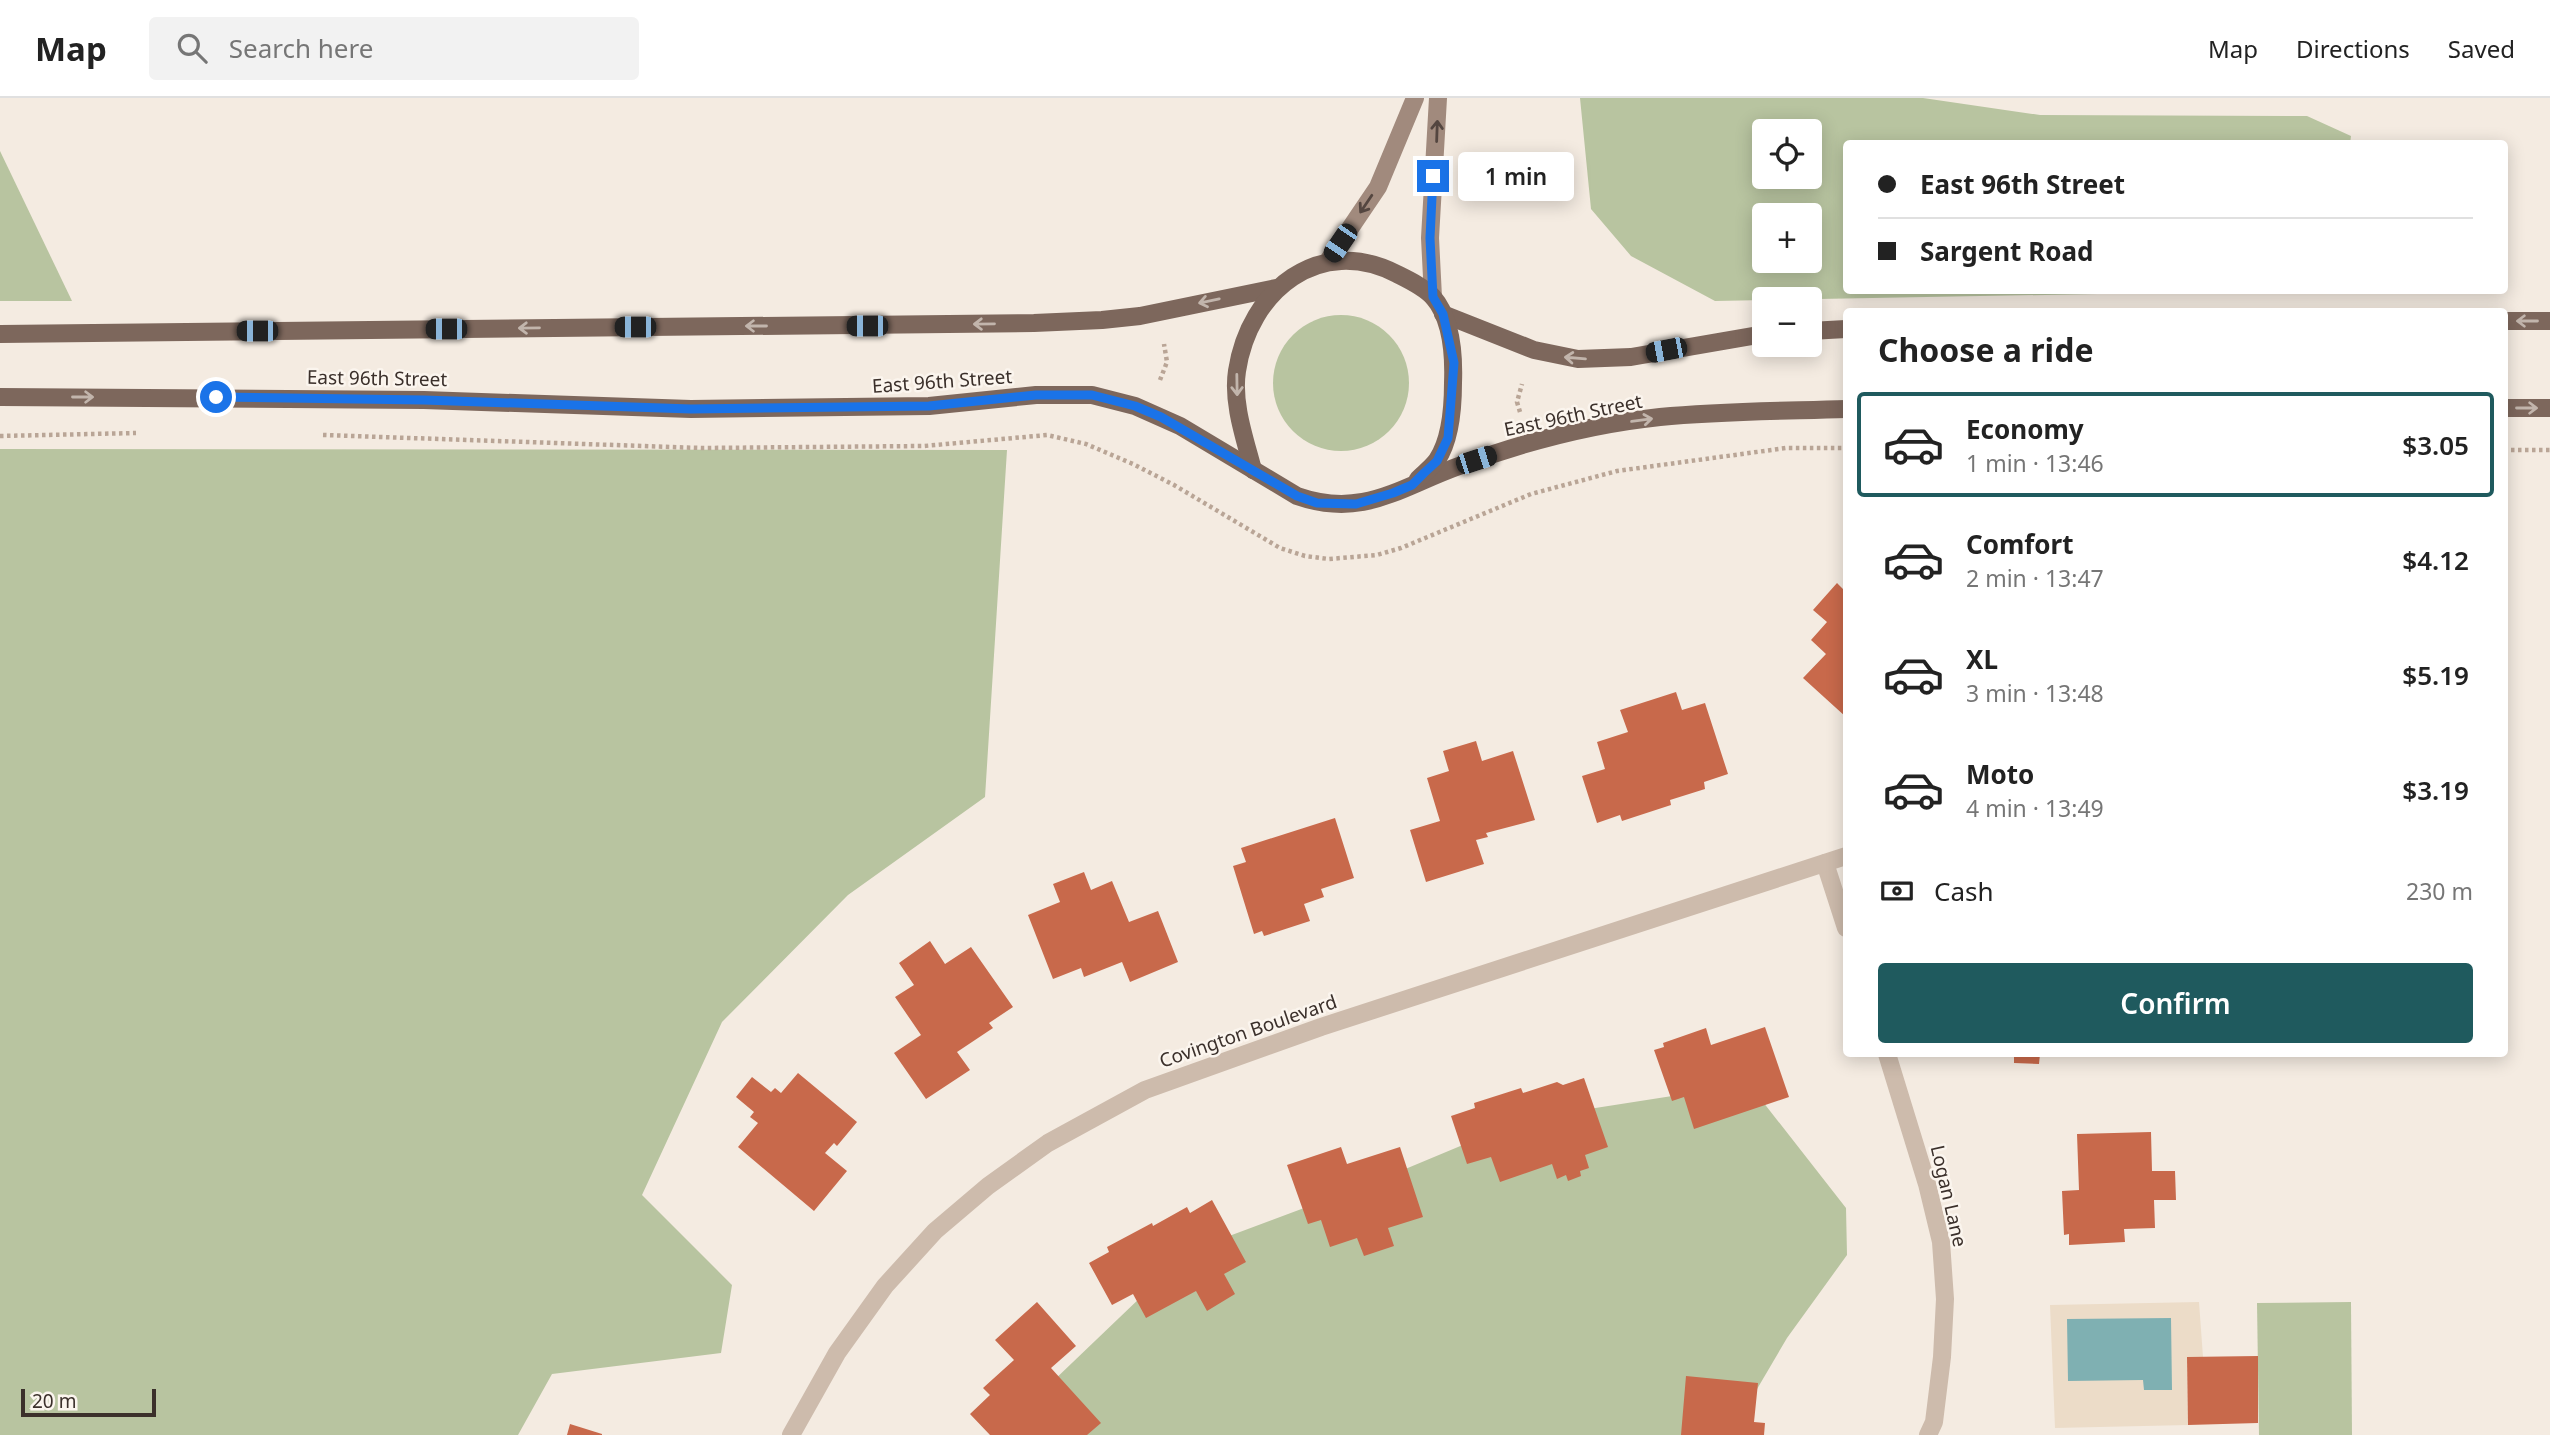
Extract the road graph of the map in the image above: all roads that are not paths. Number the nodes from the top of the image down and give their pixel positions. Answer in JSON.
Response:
{"nodes":[{"id":1,"x":1415,"y":98,"type":"edge"},
{"id":2,"x":1438,"y":98,"type":"edge"},
{"id":3,"x":1328,"y":261,"type":"junction"},
{"id":4,"x":1276,"y":288,"type":"junction"},
{"id":5,"x":1433,"y":297,"type":"junction"},
{"id":6,"x":1443,"y":314,"type":"junction"},
{"id":7,"x":2508,"y":321,"type":"edge"},
{"id":8,"x":2550,"y":321,"type":"edge"},
{"id":9,"x":1843,"y":329,"type":"edge"},
{"id":10,"x":1822,"y":330,"type":"edge"},
{"id":11,"x":7,"y":333,"type":"edge"},
{"id":12,"x":1752,"y":336,"type":"edge"},
{"id":13,"x":7,"y":397,"type":"edge"},
{"id":14,"x":2508,"y":408,"type":"edge"},
{"id":15,"x":2550,"y":408,"type":"edge"},
{"id":16,"x":1843,"y":409,"type":"edge"},
{"id":17,"x":1253,"y":470,"type":"junction"},
{"id":18,"x":1412,"y":485,"type":"junction"},
{"id":19,"x":1843,"y":857,"type":"edge"},
{"id":20,"x":1825,"y":863,"type":"junction"},
{"id":21,"x":1843,"y":919,"type":"edge"},
{"id":22,"x":1888,"y":1057,"type":"edge"},
{"id":23,"x":791,"y":1435,"type":"edge"},
{"id":24,"x":1928,"y":1435,"type":"edge"}],
"edges":[{"from":1,"to":3,"type":"street","one_way":true},
{"from":5,"to":2,"type":"street","one_way":true},
{"from":3,"to":4,"type":"main road"},
{"from":3,"to":5,"type":"main road"},
{"from":4,"to":11,"type":"main road","one_way":true},
{"from":4,"to":17,"type":"main road","one_way":true},
{"from":5,"to":6,"type":"main road"},
{"from":12,"to":6,"type":"main road","one_way":true},
{"from":6,"to":18,"type":"main road"},
{"from":8,"to":7,"type":"main road","one_way":true},
{"from":9,"to":10,"type":"main road"},
{"from":13,"to":17,"type":"main road","name":"East 96th Street","one_way":true},
{"from":14,"to":15,"type":"main road","one_way":true},
{"from":18,"to":16,"type":"main road","name":"East 96th Street","one_way":true},
{"from":17,"to":18,"type":"main road","name":"East 96th Street"},
{"from":19,"to":20,"type":"street","name":"Covington Boulevard"},
{"from":20,"to":21,"type":"street"},
{"from":20,"to":23,"type":"street","name":"Covington Boulevard"},
{"from":22,"to":24,"type":"street","name":"Logan Lane"}]}
